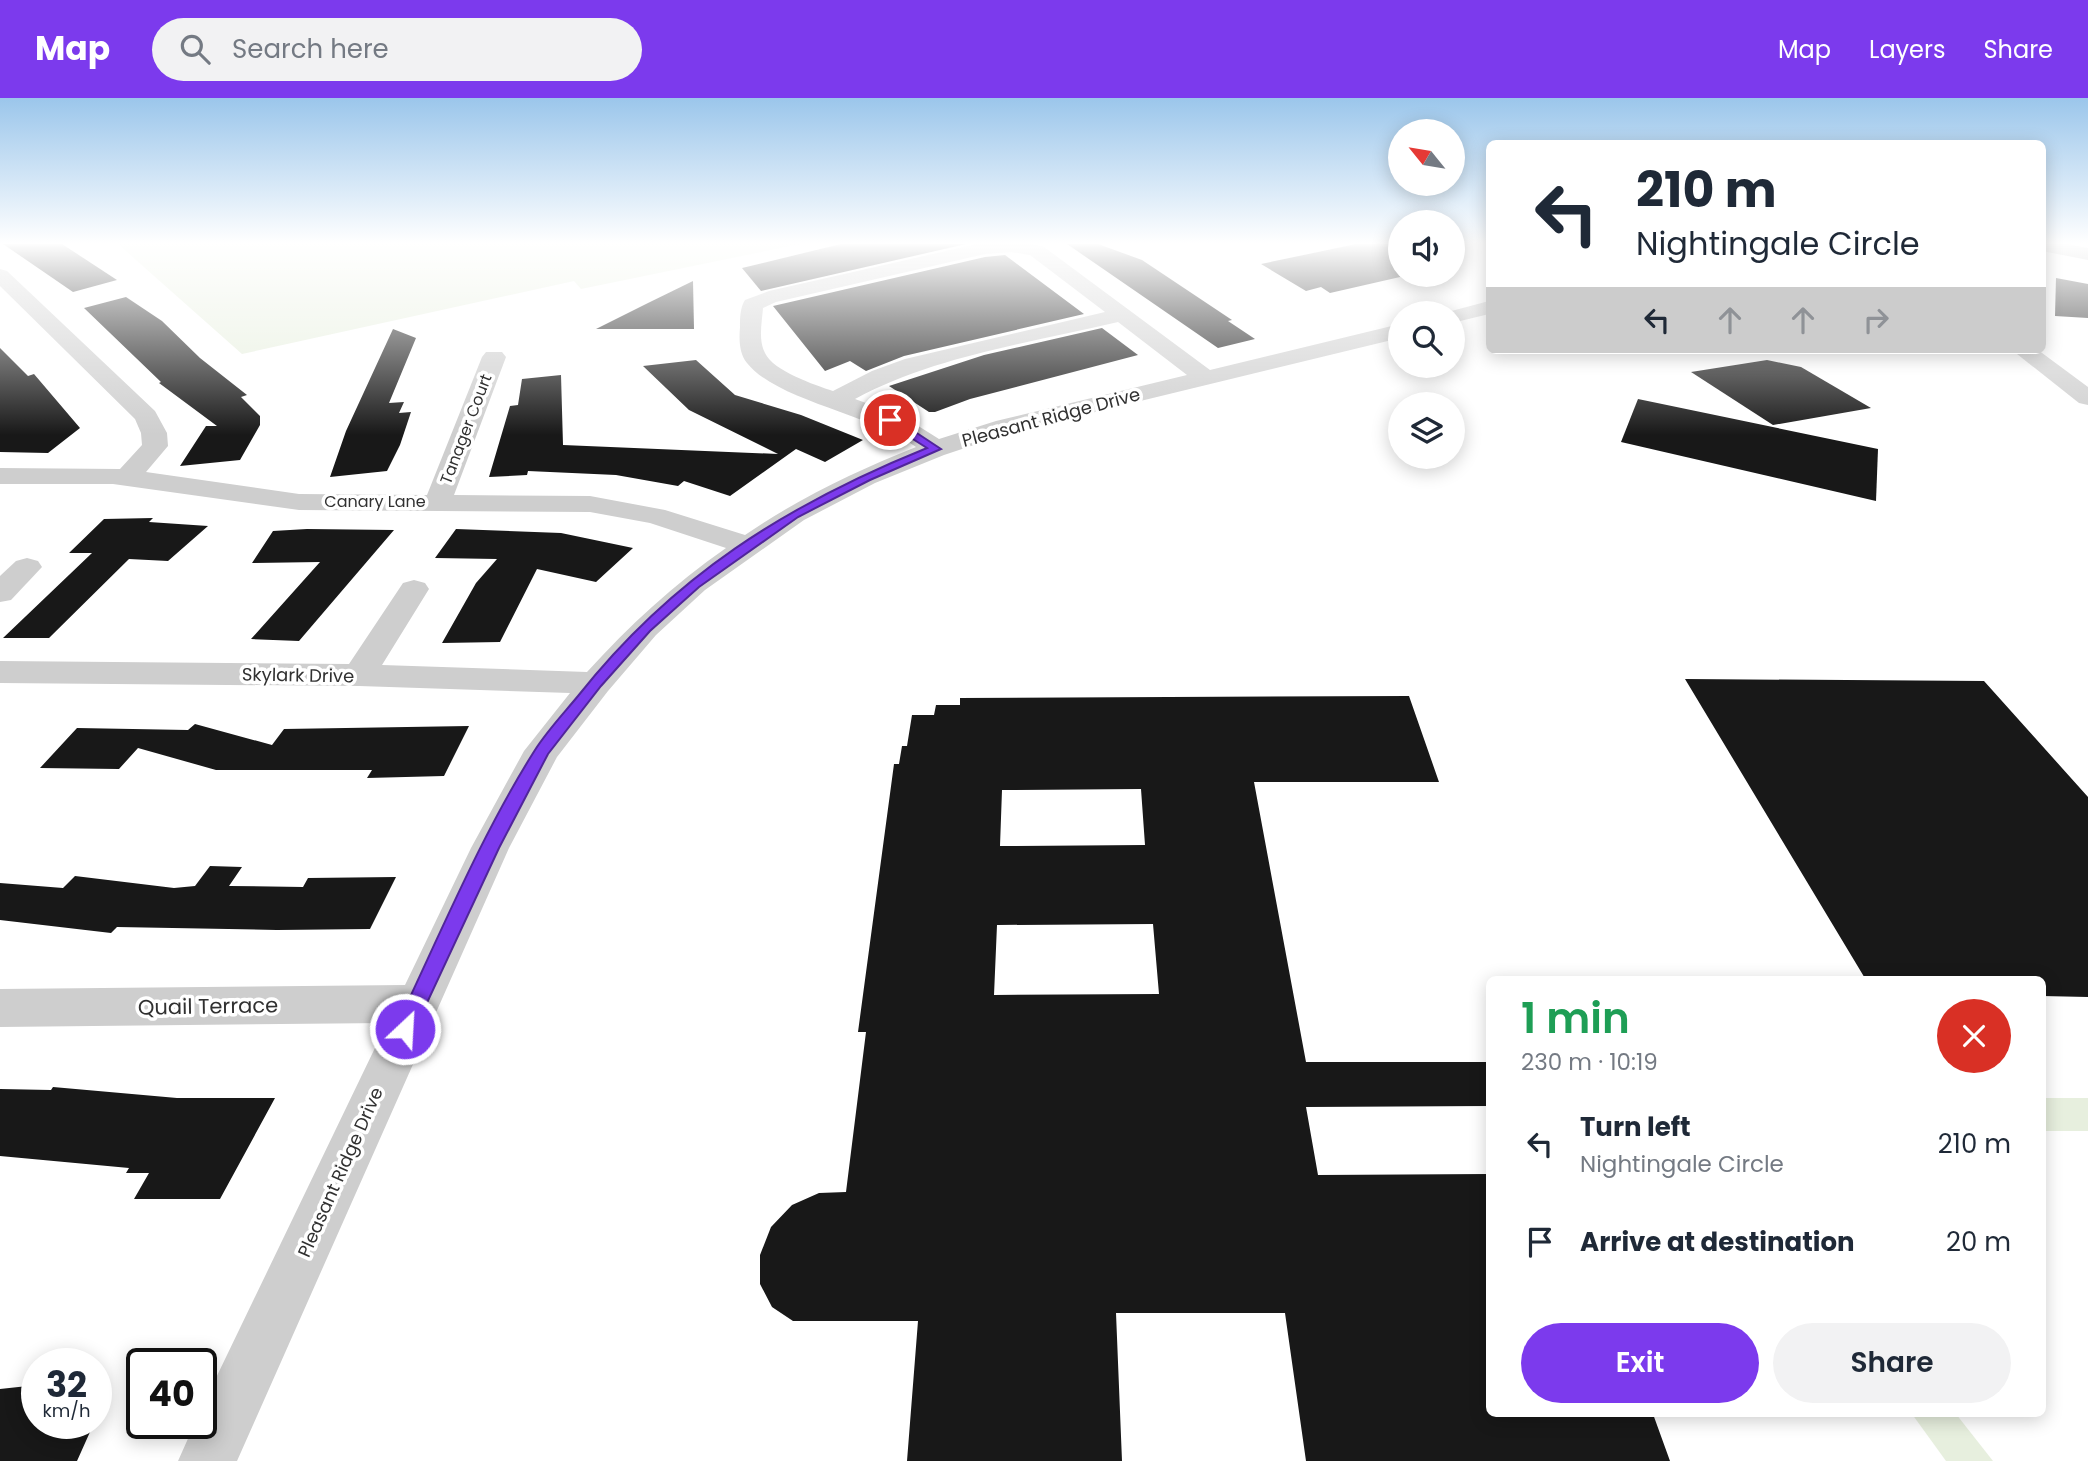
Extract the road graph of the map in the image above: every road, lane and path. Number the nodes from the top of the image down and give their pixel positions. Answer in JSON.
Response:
{"nodes":[{"id":1,"x":34,"y":308,"type":"edge"},
{"id":2,"x":753,"y":308,"type":"edge"},
{"id":3,"x":1113,"y":308,"type":"edge"},
{"id":4,"x":1486,"y":308,"type":"edge"},
{"id":5,"x":1465,"y":313,"type":"edge"},
{"id":6,"x":1122,"y":314,"type":"junction"},
{"id":7,"x":1388,"y":334,"type":"edge"},
{"id":8,"x":2028,"y":354,"type":"edge"},
{"id":9,"x":494,"y":358,"type":"dead end"},
{"id":10,"x":1205,"y":377,"type":"junction"},
{"id":11,"x":2088,"y":398,"type":"edge"},
{"id":12,"x":835,"y":400,"type":"junction"},
{"id":13,"x":936,"y":449,"type":"junction"},
{"id":14,"x":0,"y":476,"type":"edge"},
{"id":15,"x":127,"y":477,"type":"junction"},
{"id":16,"x":438,"y":501,"type":"junction"},
{"id":17,"x":746,"y":545,"type":"junction"},
{"id":18,"x":27,"y":567,"type":"dead end"},
{"id":19,"x":414,"y":589,"type":"dead end"},
{"id":20,"x":0,"y":593,"type":"edge"},
{"id":21,"x":0,"y":672,"type":"edge"},
{"id":22,"x":359,"y":675,"type":"junction"},
{"id":23,"x":596,"y":683,"type":"junction"},
{"id":24,"x":416,"y":1004,"type":"junction"},
{"id":25,"x":0,"y":1008,"type":"edge"},
{"id":26,"x":207,"y":1461,"type":"edge"}],
"edges":[{"from":1,"to":15,"type":"street"},
{"from":2,"to":12,"type":"street"},
{"from":3,"to":6,"type":"street"},
{"from":4,"to":5,"type":"street"},
{"from":6,"to":10,"type":"street"},
{"from":6,"to":12,"type":"street"},
{"from":7,"to":10,"type":"street","name":"Pleasant Ridge Drive"},
{"from":8,"to":11,"type":"street"},
{"from":9,"to":16,"type":"street","name":"Tanager Court"},
{"from":10,"to":13,"type":"street","name":"Pleasant Ridge Drive"},
{"from":12,"to":13,"type":"street"},
{"from":13,"to":17,"type":"street","name":"Pleasant Ridge Drive"},
{"from":14,"to":15,"type":"street","name":"Canary Lane"},
{"from":15,"to":16,"type":"street","name":"Canary Lane"},
{"from":16,"to":17,"type":"street","name":"Canary Lane"},
{"from":17,"to":23,"type":"street","name":"Pleasant Ridge Drive"},
{"from":18,"to":20,"type":"street"},
{"from":19,"to":22,"type":"street"},
{"from":21,"to":22,"type":"street","name":"Skylark Drive"},
{"from":22,"to":23,"type":"street","name":"Skylark Drive"},
{"from":23,"to":24,"type":"street","name":"Pleasant Ridge Drive"},
{"from":24,"to":25,"type":"street","name":"Quail Terrace"},
{"from":24,"to":26,"type":"street","name":"Pleasant Ridge Drive"}]}
